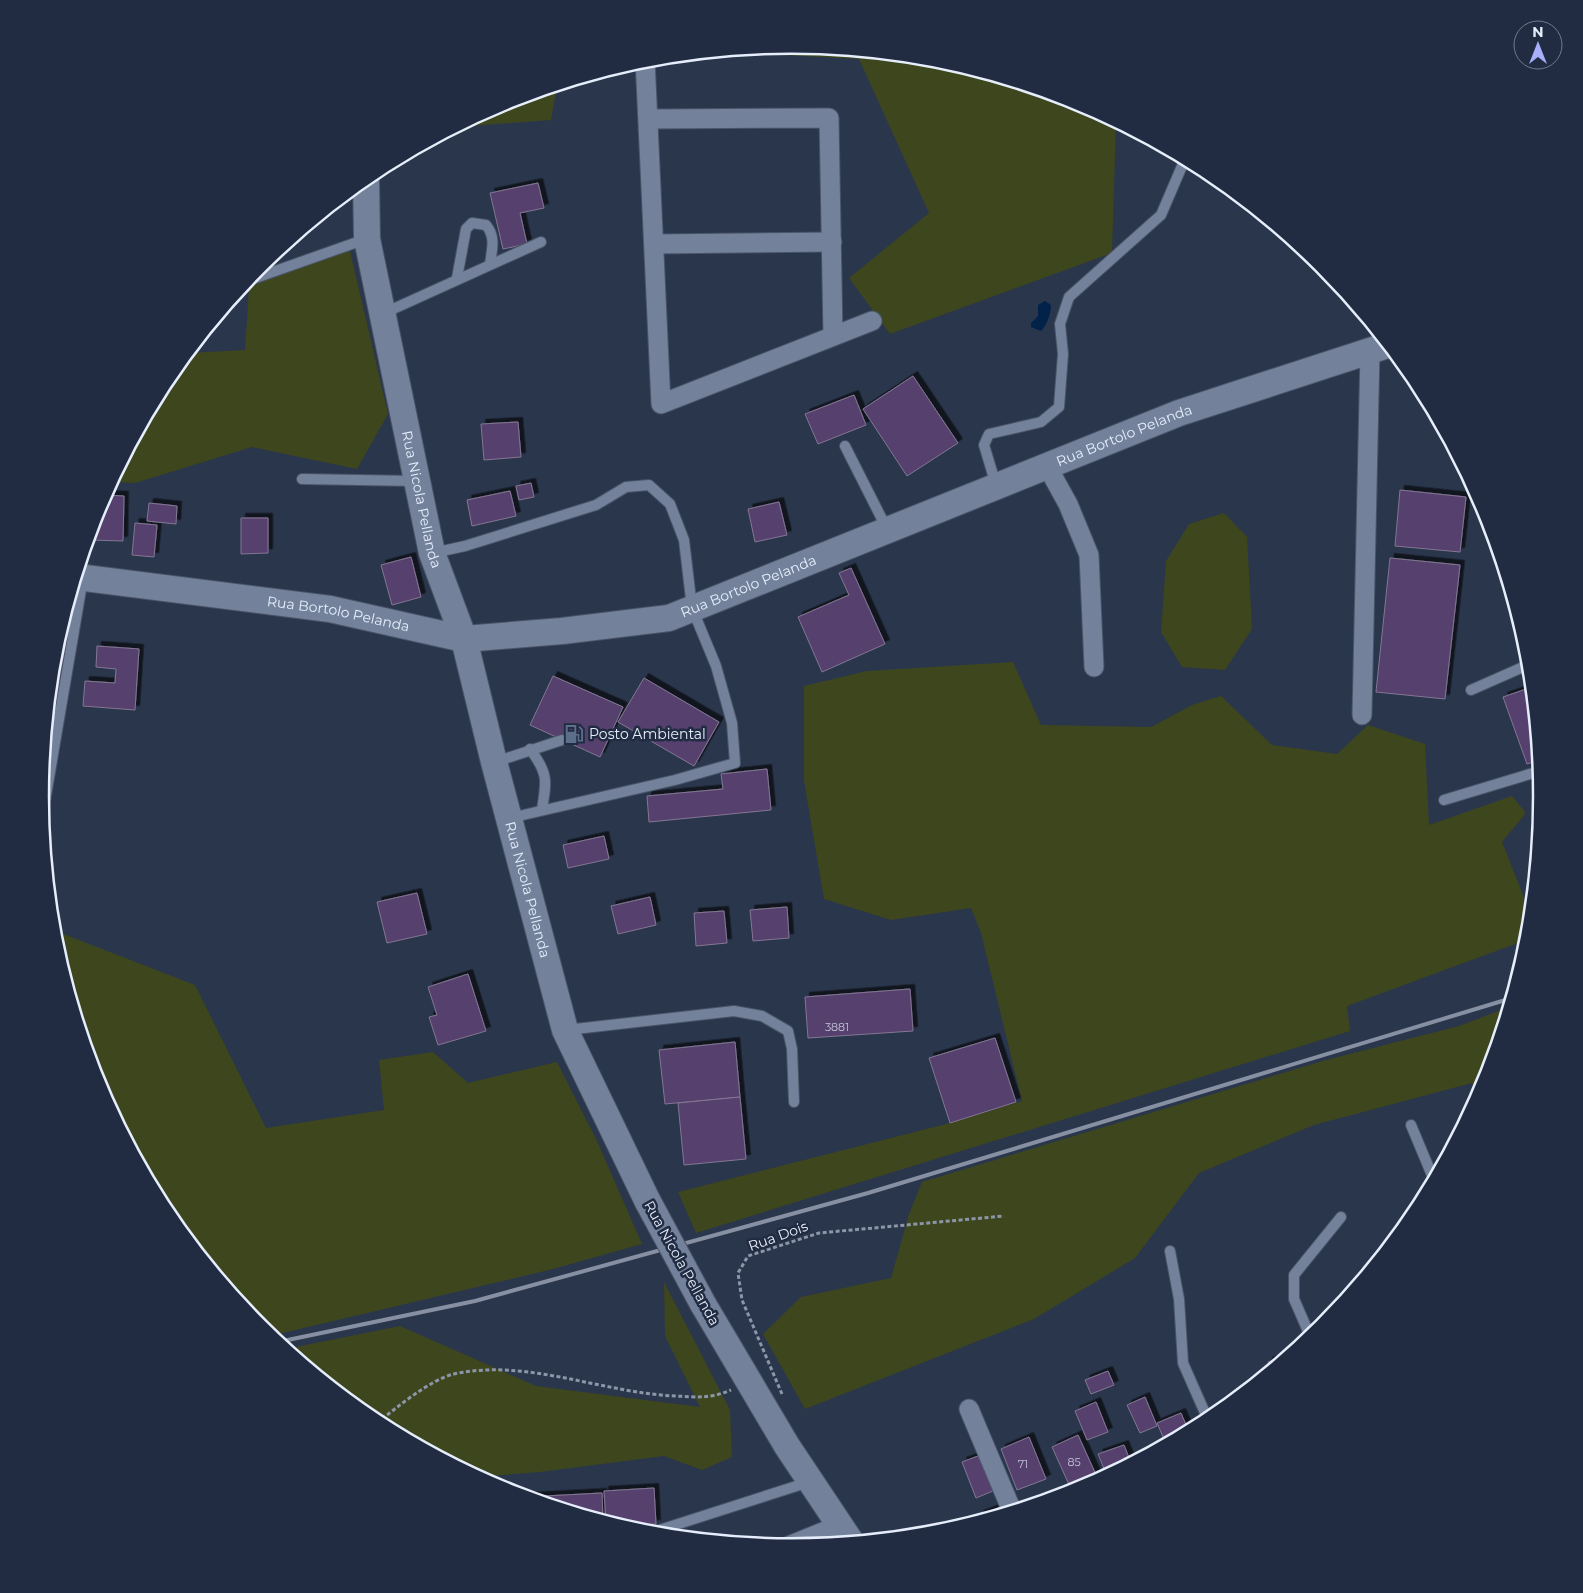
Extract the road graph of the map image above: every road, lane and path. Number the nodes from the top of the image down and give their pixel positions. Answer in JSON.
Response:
{"nodes":[{"id":1,"x":646,"y":68,"type":"edge"},
{"id":2,"x":650,"y":119,"type":"junction"},
{"id":3,"x":1182,"y":165,"type":"edge"},
{"id":4,"x":366,"y":188,"type":"edge"},
{"id":5,"x":367,"y":239,"type":"junction"},
{"id":6,"x":541,"y":242,"type":"dead end"},
{"id":7,"x":832,"y":242,"type":"junction"},
{"id":8,"x":654,"y":244,"type":"junction"},
{"id":9,"x":490,"y":264,"type":"junction"},
{"id":10,"x":261,"y":276,"type":"edge"},
{"id":11,"x":457,"y":278,"type":"junction"},
{"id":12,"x":381,"y":314,"type":"junction"},
{"id":13,"x":872,"y":321,"type":"dead end"},
{"id":14,"x":833,"y":336,"type":"junction"},
{"id":15,"x":1379,"y":348,"type":"edge"},
{"id":16,"x":845,"y":446,"type":"dead end"},
{"id":17,"x":1047,"y":466,"type":"junction"},
{"id":18,"x":302,"y":479,"type":"dead end"},
{"id":19,"x":416,"y":482,"type":"junction"},
{"id":20,"x":997,"y":486,"type":"junction"},
{"id":21,"x":887,"y":530,"type":"junction"},
{"id":22,"x":432,"y":553,"type":"junction"},
{"id":23,"x":82,"y":577,"type":"edge"},
{"id":24,"x":78,"y":592,"type":"edge"},
{"id":25,"x":692,"y":608,"type":"junction"},
{"id":26,"x":464,"y":639,"type":"junction"},
{"id":27,"x":1094,"y":667,"type":"dead end"},
{"id":28,"x":1523,"y":667,"type":"edge"},
{"id":29,"x":1471,"y":690,"type":"dead end"},
{"id":30,"x":1362,"y":714,"type":"dead end"},
{"id":31,"x":562,"y":740,"type":"dead end"},
{"id":32,"x":530,"y":749,"type":"junction"},
{"id":33,"x":494,"y":762,"type":"junction"},
{"id":34,"x":50,"y":771,"type":"edge"},
{"id":35,"x":1534,"y":773,"type":"edge"},
{"id":36,"x":1444,"y":800,"type":"dead end"},
{"id":37,"x":542,"y":809,"type":"junction"},
{"id":38,"x":509,"y":818,"type":"junction"},
{"id":39,"x":565,"y":1030,"type":"junction"},
{"id":40,"x":794,"y":1102,"type":"dead end"},
{"id":41,"x":1411,"y":1125,"type":"dead end"},
{"id":42,"x":1431,"y":1174,"type":"edge"},
{"id":43,"x":1004,"y":1216,"type":"dead end"},
{"id":44,"x":1341,"y":1217,"type":"dead end"},
{"id":45,"x":1170,"y":1251,"type":"dead end"},
{"id":46,"x":1308,"y":1330,"type":"edge"},
{"id":47,"x":750,"y":1383,"type":"junction"},
{"id":48,"x":784,"y":1403,"type":"dead end"},
{"id":49,"x":969,"y":1409,"type":"dead end"},
{"id":50,"x":1205,"y":1413,"type":"edge"},
{"id":51,"x":384,"y":1417,"type":"edge"},
{"id":52,"x":810,"y":1482,"type":"junction"},
{"id":53,"x":1010,"y":1506,"type":"edge"},
{"id":54,"x":666,"y":1528,"type":"edge"},
{"id":55,"x":846,"y":1534,"type":"edge"},
{"id":56,"x":828,"y":1538,"type":"edge"}],
"edges":[{"from":1,"to":2,"type":"street"},
{"from":2,"to":7,"type":"street"},
{"from":2,"to":8,"type":"street"},
{"from":3,"to":20,"type":"lane"},
{"from":4,"to":5,"type":"main road","name":"Rua Nicola Pellanda"},
{"from":5,"to":10,"type":"lane"},
{"from":5,"to":12,"type":"main road","name":"Rua Nicola Pellanda"},
{"from":6,"to":9,"type":"lane"},
{"from":7,"to":8,"type":"street"},
{"from":7,"to":14,"type":"street"},
{"from":8,"to":14,"type":"street"},
{"from":9,"to":11,"type":"lane"},
{"from":9,"to":11,"type":"lane"},
{"from":11,"to":12,"type":"lane"},
{"from":12,"to":19,"type":"main road","name":"Rua Nicola Pellanda"},
{"from":13,"to":14,"type":"street"},
{"from":15,"to":17,"type":"main road","name":"Rua Bortolo Pelanda"},
{"from":15,"to":30,"type":"street"},
{"from":16,"to":21,"type":"lane"},
{"from":17,"to":20,"type":"main road","name":"Rua Bortolo Pelanda"},
{"from":17,"to":27,"type":"street"},
{"from":18,"to":19,"type":"lane"},
{"from":19,"to":22,"type":"main road","name":"Rua Nicola Pellanda"},
{"from":20,"to":21,"type":"main road","name":"Rua Bortolo Pelanda"},
{"from":21,"to":25,"type":"main road","name":"Rua Bortolo Pelanda"},
{"from":22,"to":25,"type":"lane"},
{"from":22,"to":26,"type":"main road","name":"Rua Nicola Pellanda"},
{"from":23,"to":26,"type":"main road","name":"Rua Bortolo Pelanda"},
{"from":24,"to":34,"type":"lane"},
{"from":25,"to":26,"type":"main road","name":"Rua Bortolo Pelanda"},
{"from":25,"to":37,"type":"lane"},
{"from":26,"to":33,"type":"main road","name":"Rua Nicola Pellanda"},
{"from":28,"to":29,"type":"lane"},
{"from":31,"to":32,"type":"lane"},
{"from":32,"to":33,"type":"lane"},
{"from":32,"to":37,"type":"lane"},
{"from":33,"to":38,"type":"main road","name":"Rua Nicola Pellanda"},
{"from":35,"to":36,"type":"lane"},
{"from":37,"to":38,"type":"lane"},
{"from":38,"to":39,"type":"main road","name":"Rua Nicola Pellanda"},
{"from":39,"to":40,"type":"lane"},
{"from":39,"to":47,"type":"main road","name":"Rua Nicola Pellanda","bridge":true},
{"from":41,"to":42,"type":"lane"},
{"from":43,"to":48,"type":"path","name":"Rua Dois"},
{"from":44,"to":46,"type":"lane"},
{"from":45,"to":50,"type":"lane"},
{"from":47,"to":51,"type":"path"},
{"from":47,"to":52,"type":"main road","name":"Rua Nicola Pellanda"},
{"from":49,"to":53,"type":"street"},
{"from":52,"to":54,"type":"lane"},
{"from":52,"to":55,"type":"main road","name":"Rua Nicola Pellanda"},
{"from":55,"to":56,"type":"street"}]}
